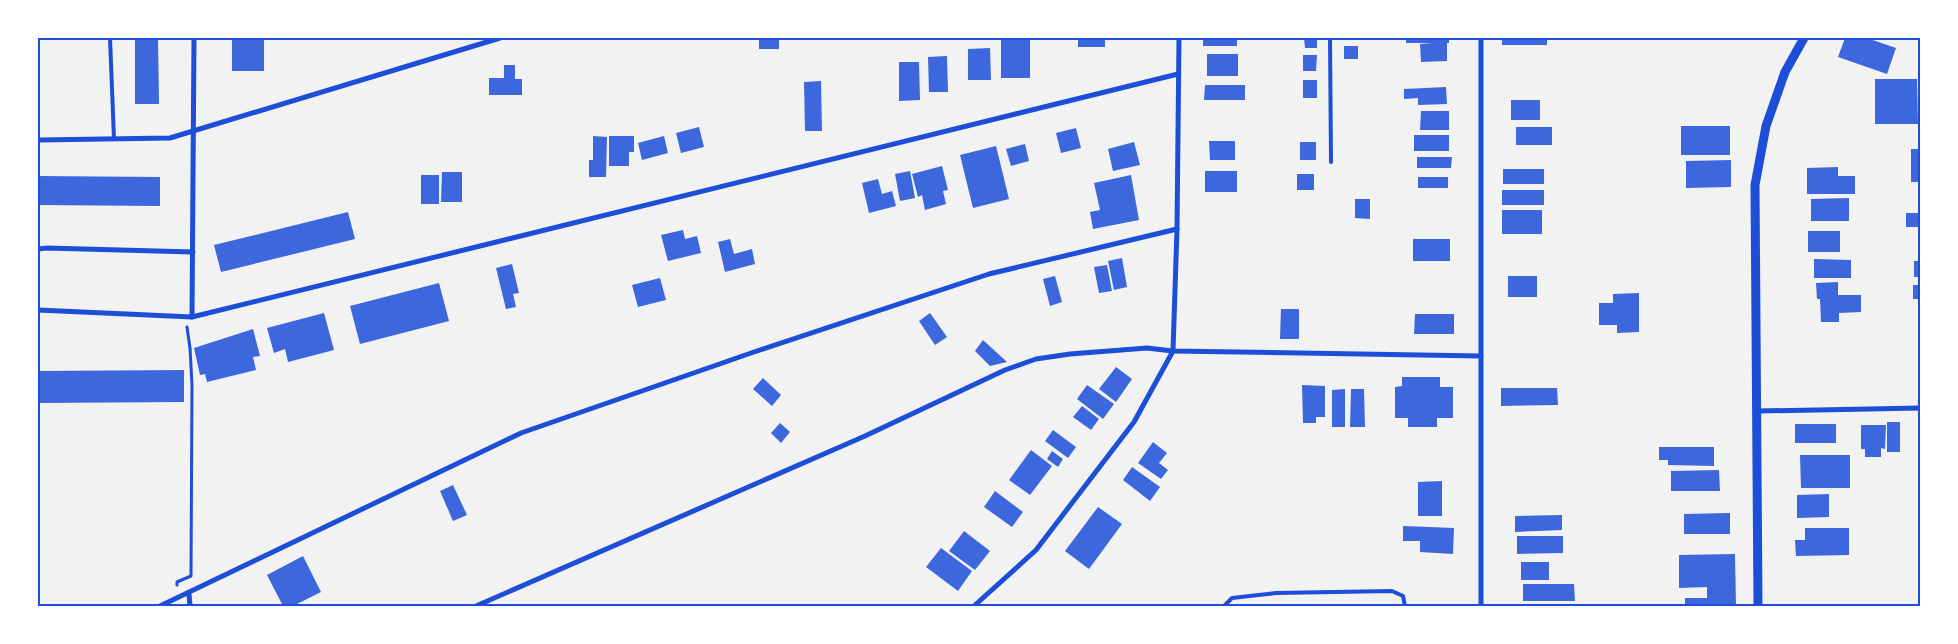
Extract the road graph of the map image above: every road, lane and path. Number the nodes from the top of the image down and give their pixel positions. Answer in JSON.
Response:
{"nodes":[{"id":1,"x":110,"y":38,"type":"edge"},
{"id":2,"x":194,"y":38,"type":"edge"},
{"id":3,"x":500,"y":38,"type":"edge"},
{"id":4,"x":1179,"y":38,"type":"edge"},
{"id":5,"x":1330,"y":38,"type":"edge"},
{"id":6,"x":1481,"y":38,"type":"edge"},
{"id":7,"x":1804,"y":38,"type":"edge"},
{"id":8,"x":1178,"y":74,"type":"junction"},
{"id":9,"x":193,"y":130,"type":"junction"},
{"id":10,"x":114,"y":139,"type":"junction"},
{"id":11,"x":38,"y":140,"type":"edge"},
{"id":12,"x":1331,"y":162,"type":"dead end"},
{"id":13,"x":1177,"y":229,"type":"junction"},
{"id":14,"x":38,"y":249,"type":"edge"},
{"id":15,"x":193,"y":252,"type":"junction"},
{"id":16,"x":38,"y":310,"type":"edge"},
{"id":17,"x":185,"y":316,"type":"junction"},
{"id":18,"x":192,"y":317,"type":"junction"},
{"id":19,"x":1173,"y":350,"type":"junction"},
{"id":20,"x":1481,"y":356,"type":"junction"},
{"id":21,"x":1920,"y":408,"type":"edge"},
{"id":22,"x":1758,"y":412,"type":"junction"},
{"id":23,"x":176,"y":582,"type":"dead end"},
{"id":24,"x":190,"y":594,"type":"junction"},
{"id":25,"x":160,"y":606,"type":"edge"},
{"id":26,"x":190,"y":606,"type":"edge"},
{"id":27,"x":476,"y":606,"type":"edge"},
{"id":28,"x":974,"y":606,"type":"edge"},
{"id":29,"x":1224,"y":606,"type":"edge"},
{"id":30,"x":1405,"y":606,"type":"edge"},
{"id":31,"x":1481,"y":606,"type":"edge"},
{"id":32,"x":1758,"y":606,"type":"edge"}],
"edges":[{"from":1,"to":10,"type":"lane"},
{"from":2,"to":9,"type":"street"},
{"from":3,"to":9,"type":"street"},
{"from":4,"to":8,"type":"street"},
{"from":5,"to":12,"type":"lane"},
{"from":6,"to":20,"type":"street"},
{"from":7,"to":22,"type":"street"},
{"from":8,"to":13,"type":"street"},
{"from":8,"to":18,"type":"street"},
{"from":9,"to":10,"type":"street"},
{"from":9,"to":15,"type":"street"},
{"from":10,"to":11,"type":"street"},
{"from":13,"to":19,"type":"street"},
{"from":13,"to":24,"type":"street"},
{"from":14,"to":15,"type":"street"},
{"from":15,"to":18,"type":"street"},
{"from":16,"to":17,"type":"street"},
{"from":17,"to":18,"type":"street"},
{"from":17,"to":23,"type":"path"},
{"from":19,"to":20,"type":"street"},
{"from":19,"to":27,"type":"street"},
{"from":19,"to":28,"type":"street"},
{"from":20,"to":31,"type":"street"},
{"from":21,"to":22,"type":"street"},
{"from":22,"to":32,"type":"street"},
{"from":24,"to":25,"type":"street"},
{"from":24,"to":26,"type":"street"},
{"from":29,"to":30,"type":"lane"}]}
